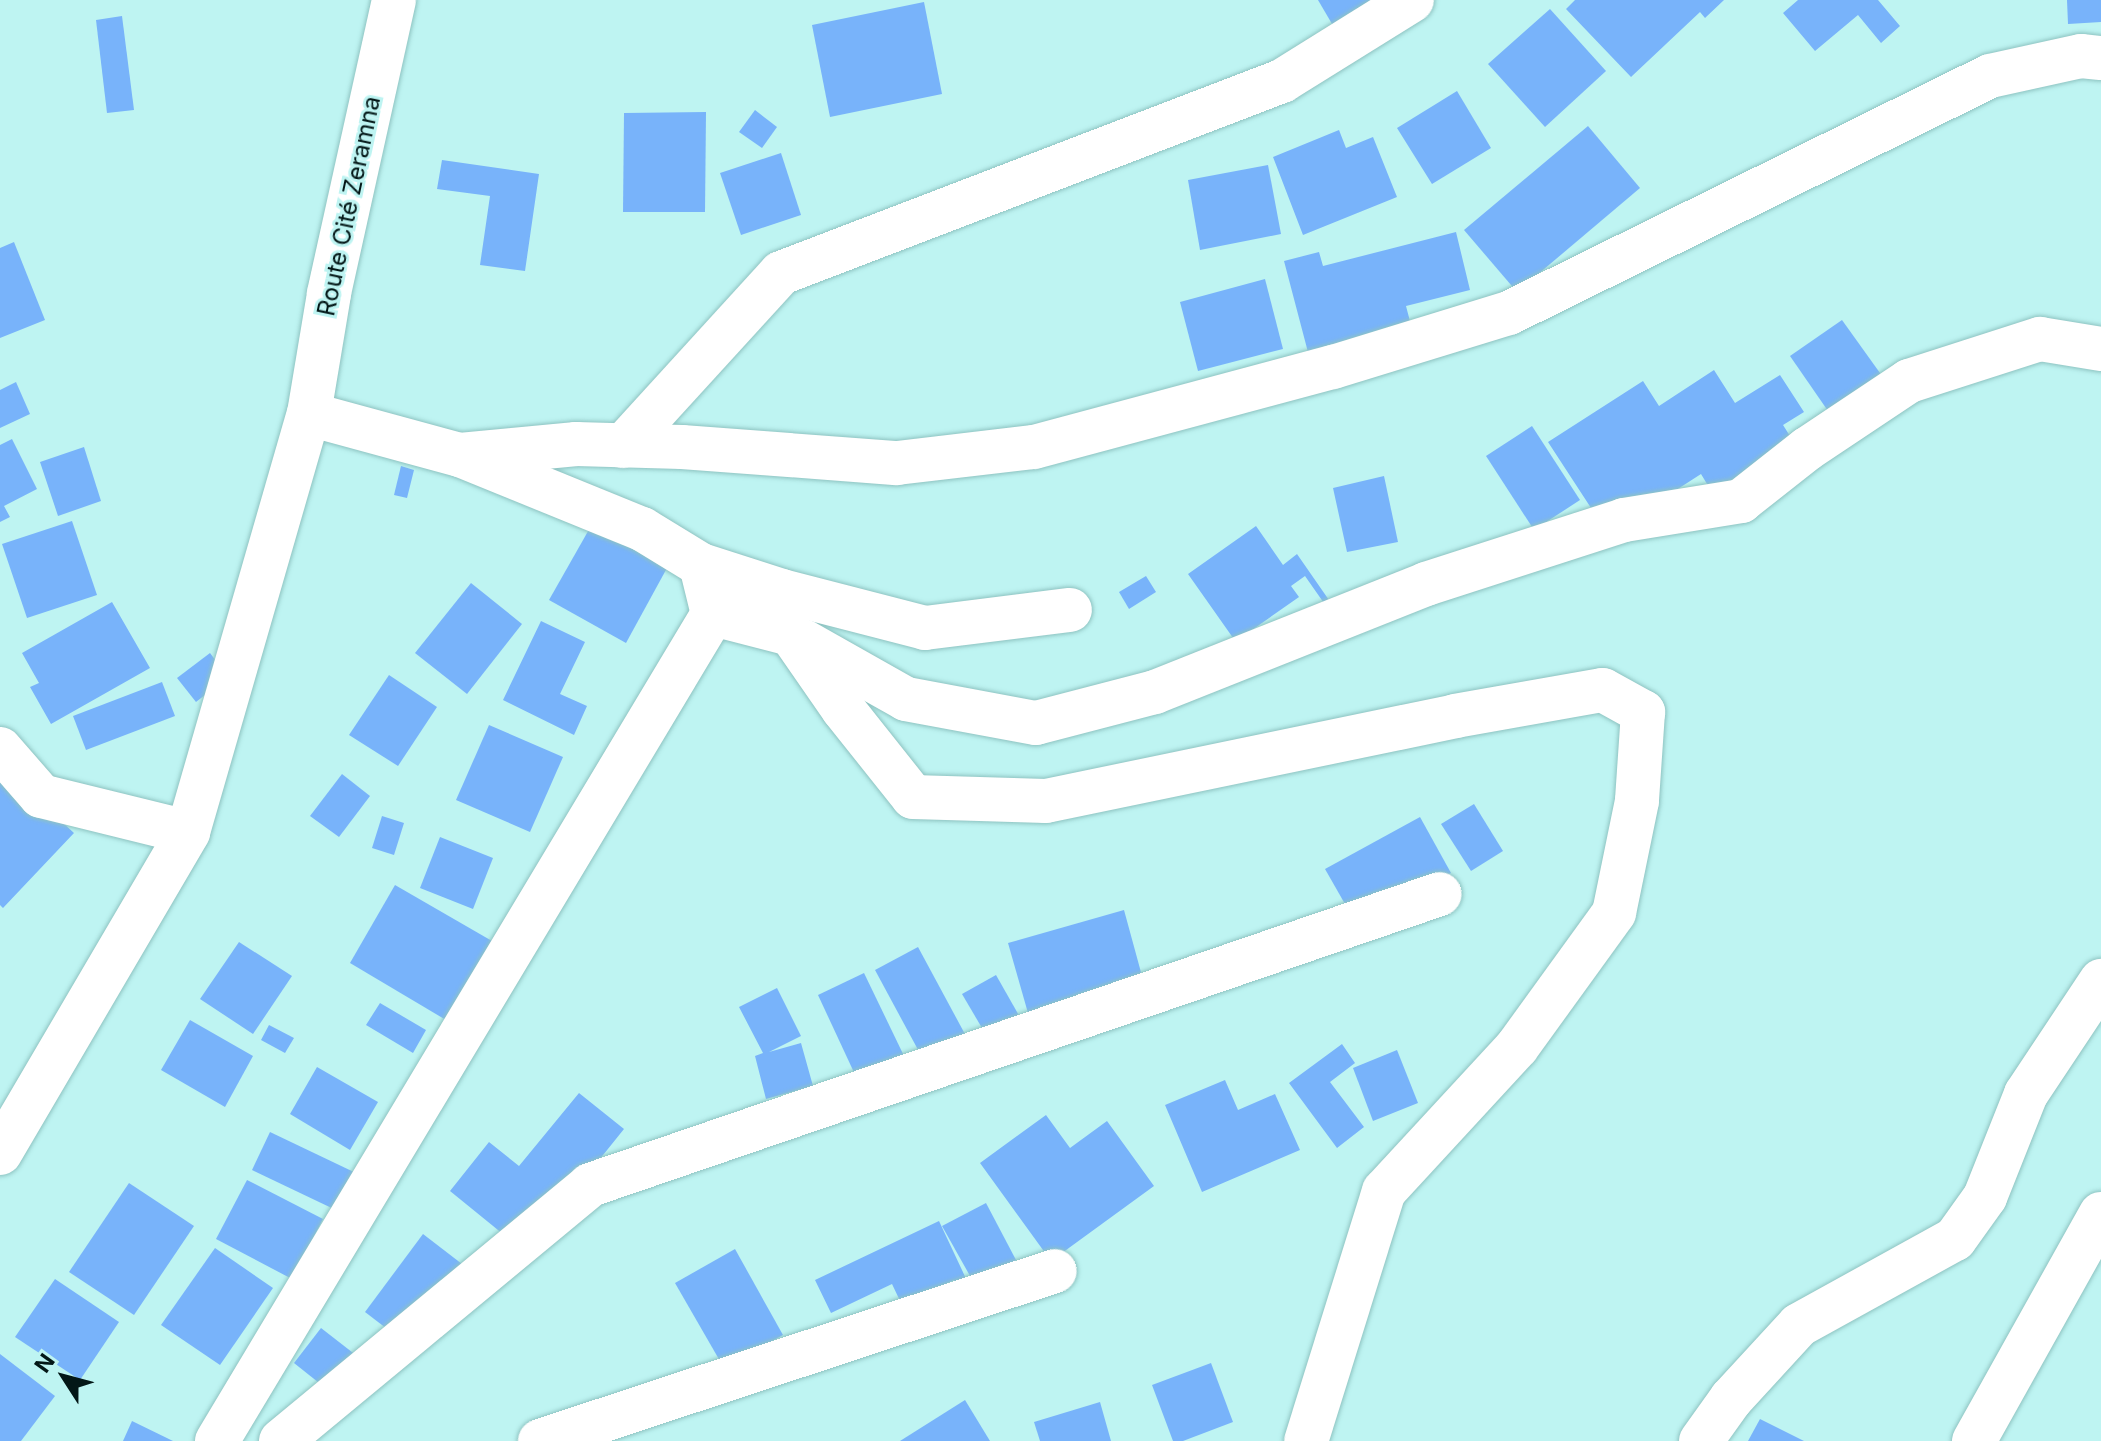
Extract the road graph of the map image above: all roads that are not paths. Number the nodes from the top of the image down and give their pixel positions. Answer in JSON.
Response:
{"nodes":[{"id":1,"x":394,"y":0,"type":"edge"},
{"id":2,"x":1412,"y":0,"type":"edge"},
{"id":3,"x":2101,"y":58,"type":"edge"},
{"id":4,"x":2101,"y":349,"type":"edge"},
{"id":5,"x":309,"y":414,"type":"junction"},
{"id":6,"x":623,"y":446,"type":"junction"},
{"id":7,"x":460,"y":455,"type":"junction"},
{"id":8,"x":701,"y":565,"type":"junction"},
{"id":9,"x":1070,"y":610,"type":"dead end"},
{"id":10,"x":713,"y":614,"type":"junction"},
{"id":11,"x":791,"y":634,"type":"junction"},
{"id":12,"x":0,"y":749,"type":"edge"},
{"id":13,"x":188,"y":832,"type":"junction"},
{"id":14,"x":1440,"y":894,"type":"dead end"},
{"id":15,"x":2101,"y":981,"type":"edge"},
{"id":16,"x":0,"y":1153,"type":"edge"},
{"id":17,"x":2101,"y":1214,"type":"edge"},
{"id":18,"x":1055,"y":1271,"type":"dead end"},
{"id":19,"x":1300,"y":1438,"type":"edge"},
{"id":20,"x":217,"y":1441,"type":"edge"},
{"id":21,"x":281,"y":1441,"type":"edge"},
{"id":22,"x":540,"y":1441,"type":"edge"},
{"id":23,"x":1701,"y":1441,"type":"edge"},
{"id":24,"x":1974,"y":1441,"type":"edge"}],
"edges":[{"from":1,"to":5,"type":"street","name":"Route Cité Zeramna"},
{"from":2,"to":6,"type":"street"},
{"from":3,"to":6,"type":"street"},
{"from":4,"to":11,"type":"street"},
{"from":5,"to":7,"type":"street"},
{"from":5,"to":13,"type":"street","name":"Route Cité Zeramna"},
{"from":6,"to":7,"type":"street"},
{"from":7,"to":8,"type":"street"},
{"from":8,"to":9,"type":"street"},
{"from":8,"to":10,"type":"street"},
{"from":10,"to":11,"type":"street"},
{"from":10,"to":20,"type":"street"},
{"from":11,"to":19,"type":"street"},
{"from":12,"to":13,"type":"street"},
{"from":13,"to":16,"type":"street","name":"Route Cité Zeramna"},
{"from":14,"to":21,"type":"street"},
{"from":15,"to":23,"type":"street"},
{"from":17,"to":24,"type":"street"},
{"from":18,"to":22,"type":"street"}]}
